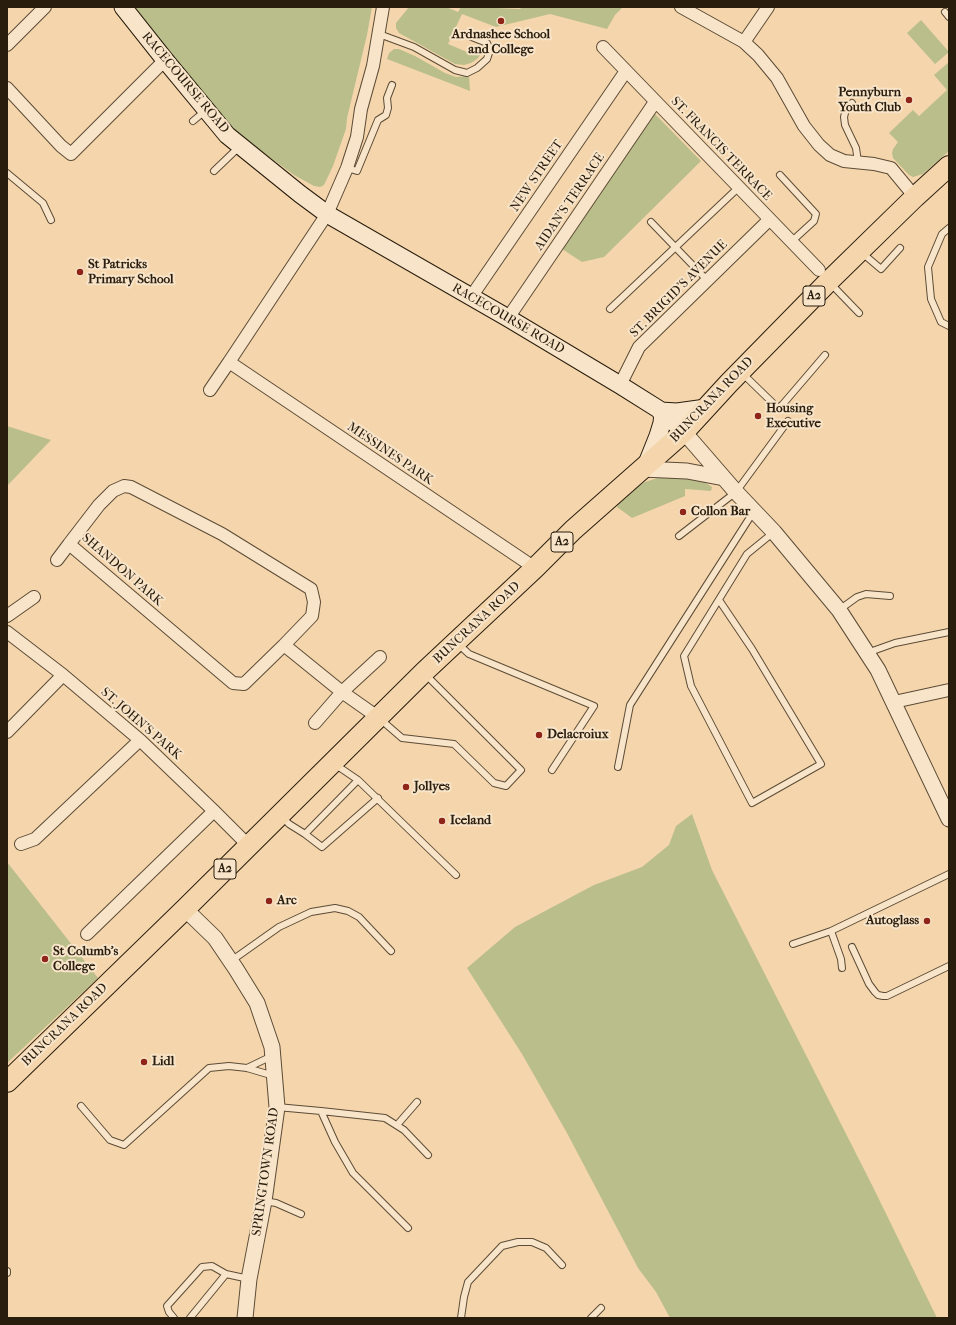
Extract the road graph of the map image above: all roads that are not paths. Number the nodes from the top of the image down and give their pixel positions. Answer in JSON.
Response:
{"nodes":[{"id":1,"x":45,"y":7,"type":"edge"},
{"id":2,"x":123,"y":7,"type":"edge"},
{"id":3,"x":383,"y":7,"type":"edge"},
{"id":4,"x":681,"y":7,"type":"edge"},
{"id":5,"x":768,"y":7,"type":"edge"},
{"id":6,"x":379,"y":34,"type":"junction"},
{"id":7,"x":464,"y":34,"type":"dead end"},
{"id":8,"x":744,"y":42,"type":"junction"},
{"id":9,"x":7,"y":45,"type":"edge"},
{"id":10,"x":603,"y":47,"type":"dead end"},
{"id":11,"x":165,"y":60,"type":"junction"},
{"id":12,"x":626,"y":71,"type":"junction"},
{"id":13,"x":392,"y":85,"type":"dead end"},
{"id":14,"x":7,"y":88,"type":"edge"},
{"id":15,"x":655,"y":102,"type":"junction"},
{"id":16,"x":852,"y":103,"type":"dead end"},
{"id":17,"x":206,"y":109,"type":"junction"},
{"id":18,"x":192,"y":122,"type":"dead end"},
{"id":19,"x":240,"y":146,"type":"junction"},
{"id":20,"x":858,"y":162,"type":"junction"},
{"id":21,"x":949,"y":166,"type":"edge"},
{"id":22,"x":347,"y":168,"type":"junction"},
{"id":23,"x":214,"y":171,"type":"dead end"},
{"id":24,"x":7,"y":173,"type":"edge"},
{"id":25,"x":780,"y":175,"type":"dead end"},
{"id":26,"x":738,"y":188,"type":"junction"},
{"id":27,"x":915,"y":197,"type":"junction"},
{"id":28,"x":327,"y":214,"type":"junction"},
{"id":29,"x":51,"y":220,"type":"dead end"},
{"id":30,"x":769,"y":220,"type":"junction"},
{"id":31,"x":652,"y":222,"type":"dead end"},
{"id":32,"x":949,"y":228,"type":"edge"},
{"id":33,"x":791,"y":242,"type":"junction"},
{"id":34,"x":675,"y":247,"type":"junction"},
{"id":35,"x":900,"y":248,"type":"dead end"},
{"id":36,"x":860,"y":251,"type":"junction"},
{"id":37,"x":824,"y":276,"type":"junction"},
{"id":38,"x":707,"y":280,"type":"junction"},
{"id":39,"x":471,"y":297,"type":"junction"},
{"id":40,"x":610,"y":309,"type":"dead end"},
{"id":41,"x":859,"y":313,"type":"dead end"},
{"id":42,"x":508,"y":318,"type":"junction"},
{"id":43,"x":949,"y":326,"type":"edge"},
{"id":44,"x":826,"y":355,"type":"dead end"},
{"id":45,"x":229,"y":362,"type":"junction"},
{"id":46,"x":741,"y":371,"type":"junction"},
{"id":47,"x":620,"y":385,"type":"junction"},
{"id":48,"x":210,"y":390,"type":"dead end"},
{"id":49,"x":706,"y":408,"type":"junction"},
{"id":50,"x":662,"y":411,"type":"junction"},
{"id":51,"x":788,"y":421,"type":"dead end"},
{"id":52,"x":684,"y":432,"type":"junction"},
{"id":53,"x":644,"y":467,"type":"junction"},
{"id":54,"x":724,"y":478,"type":"junction"},
{"id":55,"x":736,"y":492,"type":"junction"},
{"id":56,"x":754,"y":511,"type":"junction"},
{"id":57,"x":774,"y":532,"type":"junction"},
{"id":58,"x":678,"y":536,"type":"dead end"},
{"id":59,"x":69,"y":544,"type":"junction"},
{"id":60,"x":57,"y":560,"type":"dead end"},
{"id":61,"x":535,"y":568,"type":"junction"},
{"id":62,"x":890,"y":596,"type":"dead end"},
{"id":63,"x":34,"y":597,"type":"dead end"},
{"id":64,"x":719,"y":600,"type":"junction"},
{"id":65,"x":839,"y":610,"type":"junction"},
{"id":66,"x":7,"y":616,"type":"edge"},
{"id":67,"x":7,"y":632,"type":"edge"},
{"id":68,"x":949,"y":632,"type":"edge"},
{"id":69,"x":456,"y":642,"type":"junction"},
{"id":70,"x":284,"y":644,"type":"junction"},
{"id":71,"x":867,"y":653,"type":"junction"},
{"id":72,"x":380,"y":657,"type":"dead end"},
{"id":73,"x":424,"y":672,"type":"junction"},
{"id":74,"x":62,"y":675,"type":"junction"},
{"id":75,"x":949,"y":690,"type":"edge"},
{"id":76,"x":342,"y":692,"type":"junction"},
{"id":77,"x":894,"y":702,"type":"junction"},
{"id":78,"x":379,"y":718,"type":"junction"},
{"id":79,"x":315,"y":723,"type":"dead end"},
{"id":80,"x":7,"y":732,"type":"edge"},
{"id":81,"x":140,"y":740,"type":"junction"},
{"id":82,"x":333,"y":763,"type":"junction"},
{"id":83,"x":618,"y":767,"type":"dead end"},
{"id":84,"x":552,"y":770,"type":"dead end"},
{"id":85,"x":358,"y":780,"type":"junction"},
{"id":86,"x":378,"y":798,"type":"junction"},
{"id":87,"x":214,"y":811,"type":"junction"},
{"id":88,"x":280,"y":814,"type":"junction"},
{"id":89,"x":949,"y":819,"type":"edge"},
{"id":90,"x":305,"y":834,"type":"junction"},
{"id":91,"x":21,"y":844,"type":"dead end"},
{"id":92,"x":249,"y":846,"type":"junction"},
{"id":93,"x":949,"y":874,"type":"edge"},
{"id":94,"x":456,"y":875,"type":"dead end"},
{"id":95,"x":185,"y":910,"type":"junction"},
{"id":96,"x":831,"y":931,"type":"junction"},
{"id":97,"x":87,"y":934,"type":"dead end"},
{"id":98,"x":792,"y":944,"type":"dead end"},
{"id":99,"x":852,"y":947,"type":"dead end"},
{"id":100,"x":391,"y":951,"type":"dead end"},
{"id":101,"x":230,"y":961,"type":"junction"},
{"id":102,"x":949,"y":966,"type":"edge"},
{"id":103,"x":842,"y":968,"type":"dead end"},
{"id":104,"x":273,"y":1056,"type":"junction"},
{"id":105,"x":246,"y":1068,"type":"junction"},
{"id":106,"x":274,"y":1076,"type":"junction"},
{"id":107,"x":7,"y":1082,"type":"edge"},
{"id":108,"x":417,"y":1102,"type":"dead end"},
{"id":109,"x":81,"y":1106,"type":"dead end"},
{"id":110,"x":277,"y":1107,"type":"junction"},
{"id":111,"x":321,"y":1110,"type":"junction"},
{"id":112,"x":397,"y":1125,"type":"junction"},
{"id":113,"x":428,"y":1155,"type":"dead end"},
{"id":114,"x":264,"y":1201,"type":"junction"},
{"id":115,"x":301,"y":1214,"type":"dead end"},
{"id":116,"x":408,"y":1228,"type":"dead end"},
{"id":117,"x":562,"y":1265,"type":"dead end"},
{"id":118,"x":226,"y":1274,"type":"junction"},
{"id":119,"x":249,"y":1278,"type":"junction"},
{"id":120,"x":602,"y":1308,"type":"dead end"},
{"id":121,"x":174,"y":1318,"type":"edge"},
{"id":122,"x":190,"y":1318,"type":"edge"},
{"id":123,"x":245,"y":1318,"type":"edge"},
{"id":124,"x":462,"y":1318,"type":"edge"},
{"id":125,"x":591,"y":1318,"type":"edge"}],
"edges":[{"from":1,"to":9,"type":"street"},
{"from":2,"to":11,"type":"main road","name":"RACECOURSE ROAD"},
{"from":3,"to":6,"type":"street"},
{"from":4,"to":8,"type":"street"},
{"from":5,"to":8,"type":"street"},
{"from":6,"to":7,"type":"lane"},
{"from":6,"to":22,"type":"street"},
{"from":8,"to":20,"type":"street"},
{"from":10,"to":12,"type":"street","name":"ST. FRANCIS TERRACE"},
{"from":11,"to":14,"type":"street"},
{"from":11,"to":17,"type":"main road","name":"RACECOURSE ROAD"},
{"from":12,"to":15,"type":"street","name":"ST. FRANCIS TERRACE"},
{"from":12,"to":39,"type":"street","name":"NEW STREET"},
{"from":13,"to":22,"type":"lane"},
{"from":15,"to":26,"type":"street","name":"ST. FRANCIS TERRACE"},
{"from":15,"to":42,"type":"street","name":"AIDAN'S TERRACE"},
{"from":16,"to":20,"type":"lane"},
{"from":17,"to":18,"type":"lane"},
{"from":17,"to":19,"type":"main road","name":"RACECOURSE ROAD"},
{"from":19,"to":23,"type":"lane"},
{"from":19,"to":28,"type":"main road","name":"RACECOURSE ROAD"},
{"from":20,"to":27,"type":"street"},
{"from":21,"to":27,"type":"highway","name":"BUNCRANA ROAD","number":"A2"},
{"from":22,"to":28,"type":"street"},
{"from":24,"to":29,"type":"lane"},
{"from":25,"to":33,"type":"lane"},
{"from":26,"to":30,"type":"street","name":"ST. FRANCIS TERRACE"},
{"from":26,"to":34,"type":"lane"},
{"from":27,"to":36,"type":"highway","name":"BUNCRANA ROAD","number":"A2"},
{"from":28,"to":39,"type":"main road","name":"RACECOURSE ROAD"},
{"from":28,"to":45,"type":"street"},
{"from":30,"to":33,"type":"street","name":"ST. FRANCIS TERRACE"},
{"from":30,"to":38,"type":"street","name":"ST. BRIGID'S AVENUE"},
{"from":31,"to":34,"type":"lane"},
{"from":32,"to":43,"type":"lane"},
{"from":33,"to":37,"type":"street","name":"ST. FRANCIS TERRACE"},
{"from":34,"to":38,"type":"lane"},
{"from":34,"to":40,"type":"lane"},
{"from":35,"to":36,"type":"lane"},
{"from":36,"to":37,"type":"highway","name":"BUNCRANA ROAD","number":"A2"},
{"from":37,"to":41,"type":"lane"},
{"from":37,"to":46,"type":"highway","name":"BUNCRANA ROAD","number":"A2"},
{"from":38,"to":47,"type":"street","name":"ST. BRIGID'S AVENUE"},
{"from":39,"to":42,"type":"main road","name":"RACECOURSE ROAD"},
{"from":42,"to":47,"type":"main road","name":"RACECOURSE ROAD"},
{"from":44,"to":46,"type":"lane"},
{"from":45,"to":48,"type":"street"},
{"from":45,"to":61,"type":"street","name":"MESSINES PARK"},
{"from":46,"to":49,"type":"highway","name":"BUNCRANA ROAD","number":"A2"},
{"from":47,"to":50,"type":"main road","name":"RACECOURSE ROAD"},
{"from":49,"to":50,"type":"main road"},
{"from":49,"to":52,"type":"highway","name":"BUNCRANA ROAD","number":"A2"},
{"from":50,"to":52,"type":"main road","name":"RACECOURSE ROAD"},
{"from":50,"to":53,"type":"main road"},
{"from":51,"to":55,"type":"lane"},
{"from":52,"to":53,"type":"highway","name":"BUNCRANA ROAD","number":"A2"},
{"from":52,"to":54,"type":"street"},
{"from":53,"to":54,"type":"street"},
{"from":53,"to":61,"type":"highway","name":"BUNCRANA ROAD","number":"A2"},
{"from":54,"to":55,"type":"street"},
{"from":55,"to":56,"type":"street"},
{"from":55,"to":58,"type":"lane"},
{"from":56,"to":57,"type":"street"},
{"from":56,"to":83,"type":"lane"},
{"from":57,"to":64,"type":"lane"},
{"from":57,"to":65,"type":"street"},
{"from":59,"to":60,"type":"street"},
{"from":59,"to":70,"type":"street","name":"SHANDON PARK"},
{"from":59,"to":70,"type":"street","name":"SHANDON PARK"},
{"from":61,"to":69,"type":"highway","name":"BUNCRANA ROAD","number":"A2"},
{"from":62,"to":65,"type":"lane"},
{"from":63,"to":66,"type":"street"},
{"from":64,"to":64,"type":"lane"},
{"from":65,"to":71,"type":"street"},
{"from":67,"to":74,"type":"street","name":"ST. JOHN'S PARK"},
{"from":68,"to":71,"type":"lane"},
{"from":69,"to":73,"type":"highway","name":"BUNCRANA ROAD","number":"A2"},
{"from":69,"to":84,"type":"lane"},
{"from":70,"to":76,"type":"street"},
{"from":71,"to":77,"type":"street"},
{"from":72,"to":76,"type":"street"},
{"from":73,"to":78,"type":"highway","name":"BUNCRANA ROAD","number":"A2"},
{"from":73,"to":78,"type":"lane"},
{"from":74,"to":80,"type":"street"},
{"from":74,"to":81,"type":"street","name":"ST. JOHN'S PARK"},
{"from":75,"to":77,"type":"street"},
{"from":76,"to":78,"type":"street"},
{"from":76,"to":79,"type":"street"},
{"from":77,"to":89,"type":"street"},
{"from":78,"to":82,"type":"highway","name":"BUNCRANA ROAD","number":"A2"},
{"from":81,"to":87,"type":"street","name":"ST. JOHN'S PARK"},
{"from":81,"to":91,"type":"street"},
{"from":82,"to":85,"type":"lane"},
{"from":82,"to":88,"type":"highway","name":"BUNCRANA ROAD","number":"A2"},
{"from":85,"to":86,"type":"lane"},
{"from":85,"to":90,"type":"lane"},
{"from":86,"to":90,"type":"lane"},
{"from":86,"to":94,"type":"lane"},
{"from":87,"to":92,"type":"street","name":"ST. JOHN'S PARK"},
{"from":87,"to":97,"type":"street"},
{"from":88,"to":90,"type":"lane"},
{"from":88,"to":92,"type":"highway","name":"BUNCRANA ROAD","number":"A2"},
{"from":92,"to":95,"type":"highway","name":"BUNCRANA ROAD","number":"A2"},
{"from":93,"to":96,"type":"lane"},
{"from":95,"to":101,"type":"street","name":"SPRINGTOWN ROAD"},
{"from":95,"to":107,"type":"highway","name":"BUNCRANA ROAD","number":"A2"},
{"from":96,"to":98,"type":"lane"},
{"from":96,"to":103,"type":"lane"},
{"from":99,"to":102,"type":"lane"},
{"from":100,"to":101,"type":"lane"},
{"from":101,"to":104,"type":"street","name":"SPRINGTOWN ROAD"},
{"from":104,"to":105,"type":"lane"},
{"from":104,"to":106,"type":"street","name":"SPRINGTOWN ROAD"},
{"from":105,"to":106,"type":"lane"},
{"from":105,"to":109,"type":"lane"},
{"from":106,"to":110,"type":"street","name":"SPRINGTOWN ROAD"},
{"from":108,"to":112,"type":"lane"},
{"from":110,"to":111,"type":"lane"},
{"from":110,"to":114,"type":"street","name":"SPRINGTOWN ROAD"},
{"from":111,"to":112,"type":"lane"},
{"from":111,"to":116,"type":"lane"},
{"from":112,"to":113,"type":"lane"},
{"from":114,"to":115,"type":"lane"},
{"from":114,"to":119,"type":"street","name":"SPRINGTOWN ROAD"},
{"from":117,"to":124,"type":"lane"},
{"from":118,"to":119,"type":"lane"},
{"from":118,"to":121,"type":"lane"},
{"from":118,"to":122,"type":"lane"},
{"from":119,"to":123,"type":"street","name":"SPRINGTOWN ROAD"},
{"from":120,"to":125,"type":"lane"}]}
